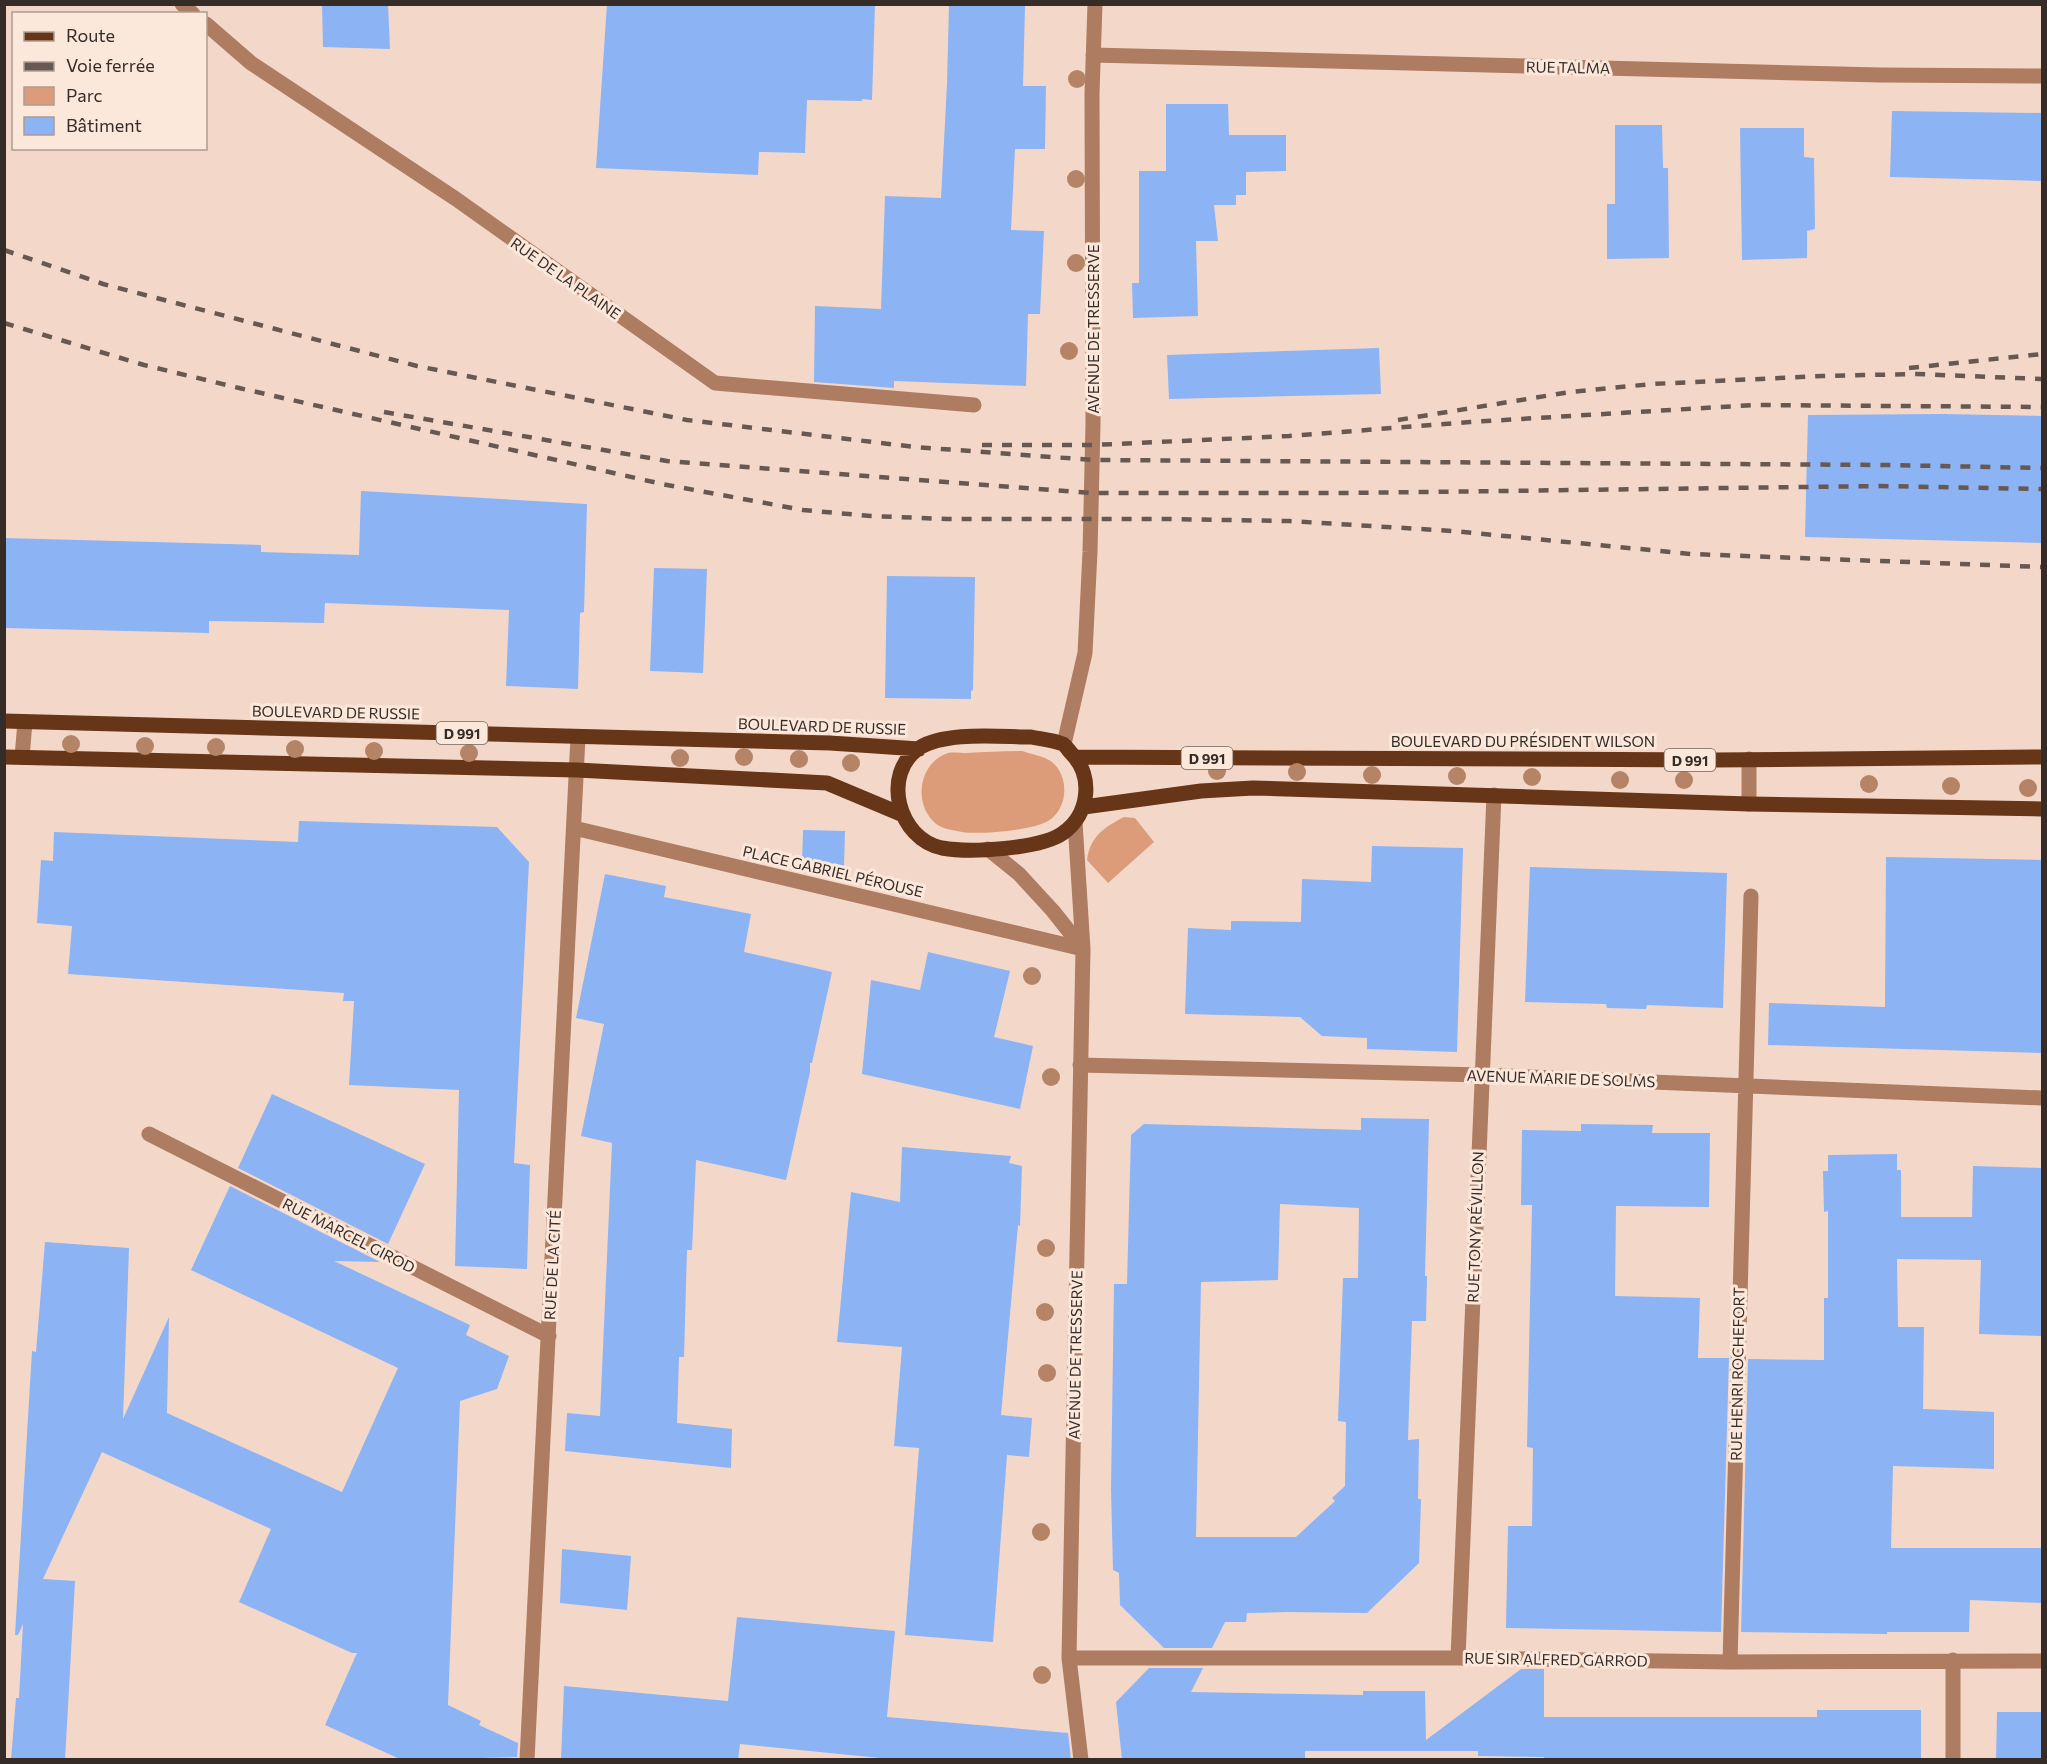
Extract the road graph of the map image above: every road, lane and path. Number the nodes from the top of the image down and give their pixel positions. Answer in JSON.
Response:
{"nodes":[{"id":1,"x":1095,"y":4,"type":"edge"},
{"id":2,"x":207,"y":25,"type":"edge"},
{"id":3,"x":1093,"y":55,"type":"junction"},
{"id":4,"x":2043,"y":76,"type":"edge"},
{"id":5,"x":974,"y":405,"type":"dead end"},
{"id":6,"x":4,"y":721,"type":"edge"},
{"id":7,"x":25,"y":722,"type":"junction"},
{"id":8,"x":579,"y":736,"type":"junction"},
{"id":9,"x":1064,"y":744,"type":"junction"},
{"id":10,"x":918,"y":749,"type":"junction"},
{"id":11,"x":4,"y":757,"type":"edge"},
{"id":12,"x":22,"y":757,"type":"junction"},
{"id":13,"x":2043,"y":757,"type":"edge"},
{"id":14,"x":1076,"y":758,"type":"junction"},
{"id":15,"x":1749,"y":759,"type":"junction"},
{"id":16,"x":577,"y":770,"type":"junction"},
{"id":17,"x":1494,"y":795,"type":"junction"},
{"id":18,"x":1749,"y":804,"type":"junction"},
{"id":19,"x":1084,"y":807,"type":"junction"},
{"id":20,"x":2043,"y":809,"type":"edge"},
{"id":21,"x":902,"y":814,"type":"junction"},
{"id":22,"x":1075,"y":822,"type":"junction"},
{"id":23,"x":574,"y":828,"type":"junction"},
{"id":24,"x":988,"y":849,"type":"junction"},
{"id":25,"x":1751,"y":896,"type":"dead end"},
{"id":26,"x":1083,"y":949,"type":"junction"},
{"id":27,"x":1080,"y":1065,"type":"junction"},
{"id":28,"x":1482,"y":1075,"type":"junction"},
{"id":29,"x":1745,"y":1086,"type":"junction"},
{"id":30,"x":2043,"y":1098,"type":"edge"},
{"id":31,"x":149,"y":1134,"type":"dead end"},
{"id":32,"x":549,"y":1336,"type":"junction"},
{"id":33,"x":1069,"y":1658,"type":"junction"},
{"id":34,"x":1458,"y":1658,"type":"junction"},
{"id":35,"x":1953,"y":1660,"type":"junction"},
{"id":36,"x":2043,"y":1661,"type":"edge"},
{"id":37,"x":1730,"y":1662,"type":"junction"},
{"id":38,"x":527,"y":1760,"type":"edge"},
{"id":39,"x":1081,"y":1760,"type":"edge"},
{"id":40,"x":1953,"y":1760,"type":"edge"}],
"edges":[{"from":1,"to":3,"type":"street","name":"AVENUE DE TRESSERVE"},
{"from":2,"to":5,"type":"street","name":"RUE DE LA PLAINE"},
{"from":3,"to":4,"type":"street","name":"RUE TALMA"},
{"from":3,"to":9,"type":"street","name":"AVENUE DE TRESSERVE"},
{"from":6,"to":7,"type":"main road","name":"BOULEVARD DE RUSSIE","number":"D 991"},
{"from":7,"to":8,"type":"main road","name":"BOULEVARD DE RUSSIE","number":"D 991"},
{"from":7,"to":12,"type":"street"},
{"from":8,"to":10,"type":"main road","name":"BOULEVARD DE RUSSIE","number":"D 991"},
{"from":8,"to":16,"type":"street","name":"RUE DE LA CITÉ"},
{"from":9,"to":10,"type":"main road"},
{"from":9,"to":14,"type":"main road"},
{"from":10,"to":21,"type":"main road"},
{"from":11,"to":12,"type":"main road"},
{"from":12,"to":16,"type":"main road"},
{"from":13,"to":15,"type":"main road","name":"BOULEVARD DU PRÉSIDENT WILSON","number":"D 991"},
{"from":14,"to":15,"type":"main road","name":"BOULEVARD DU PRÉSIDENT WILSON","number":"D 991"},
{"from":14,"to":19,"type":"main road"},
{"from":15,"to":18,"type":"street"},
{"from":16,"to":21,"type":"main road"},
{"from":16,"to":23,"type":"street","name":"RUE DE LA CITÉ"},
{"from":17,"to":18,"type":"main road","number":"D 991"},
{"from":17,"to":19,"type":"main road","number":"D 991"},
{"from":17,"to":28,"type":"street","name":"RUE TONY RÉVILLON"},
{"from":18,"to":20,"type":"main road","number":"D 991"},
{"from":19,"to":22,"type":"main road"},
{"from":21,"to":24,"type":"main road"},
{"from":22,"to":24,"type":"main road"},
{"from":22,"to":26,"type":"street","name":"AVENUE DE TRESSERVE"},
{"from":23,"to":26,"type":"street","name":"PLACE GABRIEL PÉROUSE"},
{"from":23,"to":32,"type":"street","name":"RUE DE LA CITÉ"},
{"from":24,"to":26,"type":"street"},
{"from":25,"to":29,"type":"street","name":"RUE HENRI ROCHEFORT"},
{"from":26,"to":27,"type":"street","name":"AVENUE DE TRESSERVE"},
{"from":27,"to":28,"type":"street","name":"AVENUE MARIE DE SOLMS"},
{"from":27,"to":33,"type":"street","name":"AVENUE DE TRESSERVE"},
{"from":28,"to":29,"type":"street","name":"AVENUE MARIE DE SOLMS"},
{"from":28,"to":34,"type":"street","name":"RUE TONY RÉVILLON"},
{"from":29,"to":30,"type":"street","name":"AVENUE MARIE DE SOLMS"},
{"from":29,"to":37,"type":"street","name":"RUE HENRI ROCHEFORT"},
{"from":31,"to":32,"type":"street","name":"RUE MARCEL GIROD"},
{"from":32,"to":38,"type":"street","name":"RUE DE LA CITÉ"},
{"from":33,"to":34,"type":"street","name":"RUE SIR ALFRED GARROD"},
{"from":33,"to":39,"type":"street","name":"AVENUE DE TRESSERVE"},
{"from":34,"to":37,"type":"street","name":"RUE SIR ALFRED GARROD"},
{"from":35,"to":36,"type":"street","name":"RUE SIR ALFRED GARROD"},
{"from":35,"to":37,"type":"street","name":"RUE SIR ALFRED GARROD"},
{"from":35,"to":40,"type":"street"}]}
